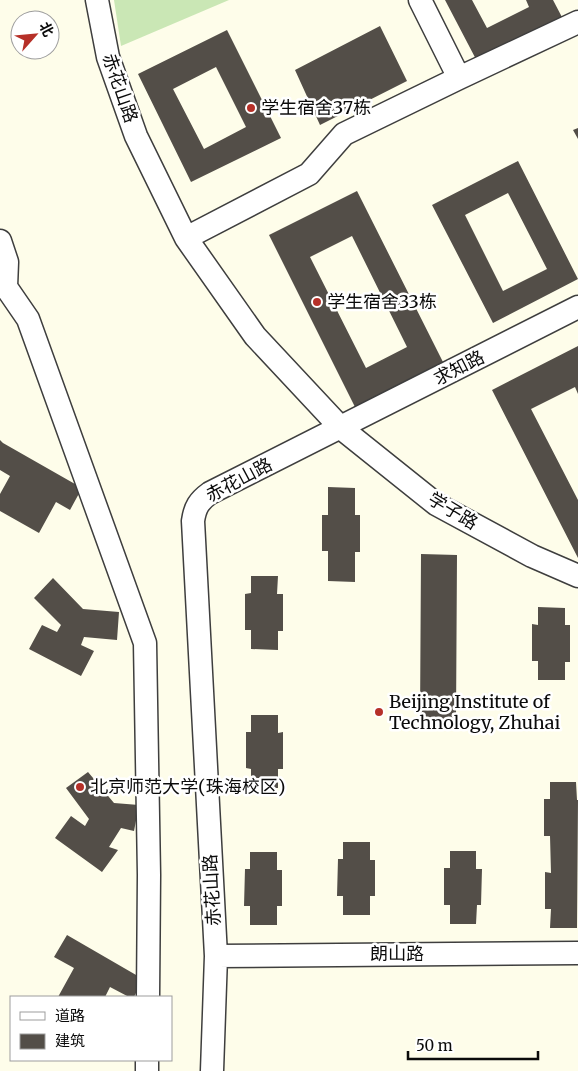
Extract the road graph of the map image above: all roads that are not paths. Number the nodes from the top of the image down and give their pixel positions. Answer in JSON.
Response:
{"nodes":[{"id":1,"x":97,"y":0,"type":"edge"},
{"id":2,"x":420,"y":0,"type":"edge"},
{"id":3,"x":578,"y":22,"type":"edge"},
{"id":4,"x":459,"y":78,"type":"junction"},
{"id":5,"x":186,"y":238,"type":"junction"},
{"id":6,"x":0,"y":242,"type":"edge"},
{"id":7,"x":578,"y":307,"type":"edge"},
{"id":8,"x":341,"y":428,"type":"junction"},
{"id":9,"x":578,"y":576,"type":"edge"},
{"id":10,"x":578,"y":953,"type":"edge"},
{"id":11,"x":216,"y":956,"type":"junction"},
{"id":12,"x":148,"y":996,"type":"edge"},
{"id":13,"x":212,"y":1071,"type":"edge"}],
"edges":[{"from":1,"to":5,"type":"street","name":"赤花山路"},
{"from":2,"to":4,"type":"street"},
{"from":3,"to":4,"type":"street"},
{"from":4,"to":5,"type":"street"},
{"from":5,"to":8,"type":"street","name":"赤花山路"},
{"from":6,"to":12,"type":"street"},
{"from":7,"to":8,"type":"street","name":"求知路"},
{"from":8,"to":9,"type":"street","name":"学子路"},
{"from":8,"to":11,"type":"street","name":"赤花山路"},
{"from":10,"to":11,"type":"street","name":"朗山路"},
{"from":11,"to":13,"type":"street","name":"赤花山路"}]}
